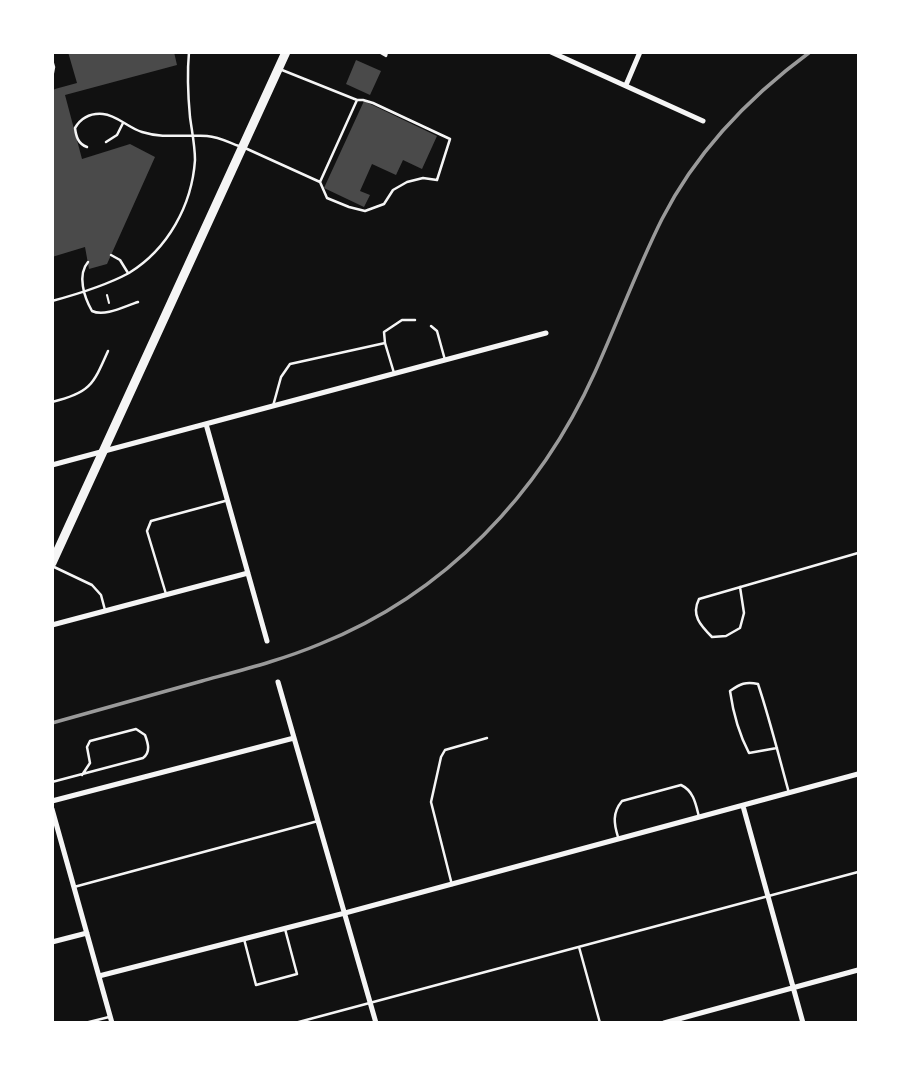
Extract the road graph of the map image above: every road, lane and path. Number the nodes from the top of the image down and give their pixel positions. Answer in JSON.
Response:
{"nodes":[{"id":1,"x":189,"y":52,"type":"edge"},
{"id":2,"x":286,"y":52,"type":"edge"},
{"id":3,"x":379,"y":52,"type":"edge"},
{"id":4,"x":387,"y":52,"type":"edge"},
{"id":5,"x":551,"y":52,"type":"edge"},
{"id":6,"x":640,"y":52,"type":"edge"},
{"id":7,"x":52,"y":60,"type":"edge"},
{"id":8,"x":278,"y":69,"type":"junction"},
{"id":9,"x":52,"y":78,"type":"edge"},
{"id":10,"x":625,"y":85,"type":"junction"},
{"id":11,"x":357,"y":100,"type":"junction"},
{"id":12,"x":704,"y":121,"type":"dead end"},
{"id":13,"x":123,"y":123,"type":"junction"},
{"id":14,"x":192,"y":136,"type":"junction"},
{"id":15,"x":106,"y":142,"type":"dead end"},
{"id":16,"x":86,"y":147,"type":"dead end"},
{"id":17,"x":243,"y":147,"type":"junction"},
{"id":18,"x":320,"y":182,"type":"junction"},
{"id":19,"x":111,"y":254,"type":"dead end"},
{"id":20,"x":88,"y":261,"type":"dead end"},
{"id":21,"x":128,"y":273,"type":"junction"},
{"id":22,"x":85,"y":291,"type":"junction"},
{"id":23,"x":107,"y":295,"type":"dead end"},
{"id":24,"x":52,"y":300,"type":"edge"},
{"id":25,"x":138,"y":302,"type":"dead end"},
{"id":26,"x":109,"y":303,"type":"dead end"},
{"id":27,"x":415,"y":320,"type":"dead end"},
{"id":28,"x":431,"y":326,"type":"dead end"},
{"id":29,"x":545,"y":333,"type":"dead end"},
{"id":30,"x":385,"y":343,"type":"junction"},
{"id":31,"x":107,"y":351,"type":"dead end"},
{"id":32,"x":445,"y":360,"type":"junction"},
{"id":33,"x":394,"y":374,"type":"junction"},
{"id":34,"x":52,"y":402,"type":"edge"},
{"id":35,"x":272,"y":406,"type":"junction"},
{"id":36,"x":206,"y":424,"type":"junction"},
{"id":37,"x":103,"y":453,"type":"junction"},
{"id":38,"x":52,"y":465,"type":"edge"},
{"id":39,"x":229,"y":500,"type":"junction"},
{"id":40,"x":859,"y":553,"type":"edge"},
{"id":41,"x":52,"y":565,"type":"edge"},
{"id":42,"x":248,"y":573,"type":"junction"},
{"id":43,"x":740,"y":587,"type":"junction"},
{"id":44,"x":166,"y":594,"type":"junction"},
{"id":45,"x":105,"y":610,"type":"junction"},
{"id":46,"x":52,"y":625,"type":"edge"},
{"id":47,"x":267,"y":641,"type":"dead end"},
{"id":48,"x":278,"y":682,"type":"dead end"},
{"id":49,"x":294,"y":738,"type":"junction"},
{"id":50,"x":487,"y":738,"type":"dead end"},
{"id":51,"x":777,"y":748,"type":"junction"},
{"id":52,"x":859,"y":774,"type":"edge"},
{"id":53,"x":82,"y":775,"type":"junction"},
{"id":54,"x":52,"y":782,"type":"edge"},
{"id":55,"x":789,"y":793,"type":"junction"},
{"id":56,"x":52,"y":801,"type":"edge"},
{"id":57,"x":743,"y":806,"type":"junction"},
{"id":58,"x":52,"y":809,"type":"edge"},
{"id":59,"x":699,"y":817,"type":"junction"},
{"id":60,"x":318,"y":820,"type":"junction"},
{"id":61,"x":618,"y":839,"type":"junction"},
{"id":62,"x":62,"y":843,"type":"junction"},
{"id":63,"x":52,"y":845,"type":"edge"},
{"id":64,"x":859,"y":872,"type":"edge"},
{"id":65,"x":452,"y":885,"type":"junction"},
{"id":66,"x":74,"y":887,"type":"junction"},
{"id":67,"x":768,"y":896,"type":"junction"},
{"id":68,"x":345,"y":914,"type":"junction"},
{"id":69,"x":284,"y":929,"type":"junction"},
{"id":70,"x":87,"y":933,"type":"junction"},
{"id":71,"x":244,"y":939,"type":"junction"},
{"id":72,"x":52,"y":942,"type":"edge"},
{"id":73,"x":579,"y":947,"type":"junction"},
{"id":74,"x":859,"y":971,"type":"edge"},
{"id":75,"x":99,"y":976,"type":"junction"},
{"id":76,"x":794,"y":988,"type":"junction"},
{"id":77,"x":371,"y":1002,"type":"junction"},
{"id":78,"x":111,"y":1020,"type":"edge"},
{"id":79,"x":85,"y":1023,"type":"edge"},
{"id":80,"x":295,"y":1023,"type":"edge"},
{"id":81,"x":376,"y":1023,"type":"edge"},
{"id":82,"x":600,"y":1023,"type":"edge"},
{"id":83,"x":664,"y":1023,"type":"edge"},
{"id":84,"x":803,"y":1023,"type":"edge"}],
"edges":[{"from":1,"to":14,"type":"lane"},
{"from":2,"to":8,"type":"main road"},
{"from":3,"to":4,"type":"lane"},
{"from":5,"to":10,"type":"street"},
{"from":6,"to":10,"type":"street"},
{"from":7,"to":9,"type":"lane"},
{"from":8,"to":11,"type":"lane"},
{"from":8,"to":17,"type":"main road"},
{"from":10,"to":12,"type":"street"},
{"from":11,"to":18,"type":"lane"},
{"from":11,"to":18,"type":"lane"},
{"from":13,"to":14,"type":"lane"},
{"from":13,"to":15,"type":"lane"},
{"from":13,"to":16,"type":"lane"},
{"from":14,"to":17,"type":"lane"},
{"from":14,"to":21,"type":"lane"},
{"from":17,"to":18,"type":"lane"},
{"from":17,"to":37,"type":"main road"},
{"from":19,"to":21,"type":"lane"},
{"from":20,"to":22,"type":"lane"},
{"from":21,"to":22,"type":"lane"},
{"from":22,"to":24,"type":"lane"},
{"from":22,"to":25,"type":"lane"},
{"from":23,"to":26,"type":"path"},
{"from":27,"to":30,"type":"lane"},
{"from":28,"to":32,"type":"lane"},
{"from":29,"to":32,"type":"street"},
{"from":30,"to":33,"type":"lane"},
{"from":30,"to":35,"type":"lane"},
{"from":31,"to":34,"type":"lane"},
{"from":32,"to":33,"type":"street"},
{"from":33,"to":35,"type":"street"},
{"from":35,"to":36,"type":"street"},
{"from":36,"to":37,"type":"street"},
{"from":36,"to":39,"type":"street"},
{"from":37,"to":38,"type":"street"},
{"from":37,"to":41,"type":"main road"},
{"from":39,"to":42,"type":"street"},
{"from":39,"to":44,"type":"lane"},
{"from":40,"to":43,"type":"lane"},
{"from":41,"to":45,"type":"lane"},
{"from":42,"to":44,"type":"street"},
{"from":42,"to":47,"type":"street"},
{"from":43,"to":43,"type":"lane"},
{"from":44,"to":45,"type":"street"},
{"from":45,"to":46,"type":"street"},
{"from":48,"to":49,"type":"street"},
{"from":49,"to":56,"type":"street"},
{"from":49,"to":60,"type":"street"},
{"from":50,"to":65,"type":"lane"},
{"from":51,"to":51,"type":"lane"},
{"from":51,"to":55,"type":"lane"},
{"from":52,"to":55,"type":"street"},
{"from":53,"to":53,"type":"lane"},
{"from":53,"to":54,"type":"lane"},
{"from":55,"to":57,"type":"street"},
{"from":57,"to":59,"type":"street"},
{"from":57,"to":67,"type":"street"},
{"from":58,"to":62,"type":"street"},
{"from":59,"to":61,"type":"street"},
{"from":59,"to":61,"type":"lane"},
{"from":60,"to":66,"type":"lane"},
{"from":60,"to":68,"type":"street"},
{"from":61,"to":65,"type":"street"},
{"from":62,"to":63,"type":"lane"},
{"from":62,"to":66,"type":"street"},
{"from":64,"to":67,"type":"lane"},
{"from":65,"to":68,"type":"street"},
{"from":66,"to":70,"type":"street"},
{"from":67,"to":73,"type":"lane"},
{"from":67,"to":76,"type":"street"},
{"from":68,"to":69,"type":"street"},
{"from":68,"to":77,"type":"street"},
{"from":69,"to":71,"type":"street"},
{"from":69,"to":71,"type":"lane"},
{"from":70,"to":72,"type":"street"},
{"from":70,"to":75,"type":"street"},
{"from":71,"to":75,"type":"street"},
{"from":73,"to":77,"type":"lane"},
{"from":73,"to":82,"type":"lane"},
{"from":74,"to":76,"type":"street"},
{"from":75,"to":78,"type":"street"},
{"from":76,"to":83,"type":"street"},
{"from":76,"to":84,"type":"street"},
{"from":77,"to":80,"type":"lane"},
{"from":77,"to":81,"type":"street"},
{"from":78,"to":79,"type":"lane"}]}
